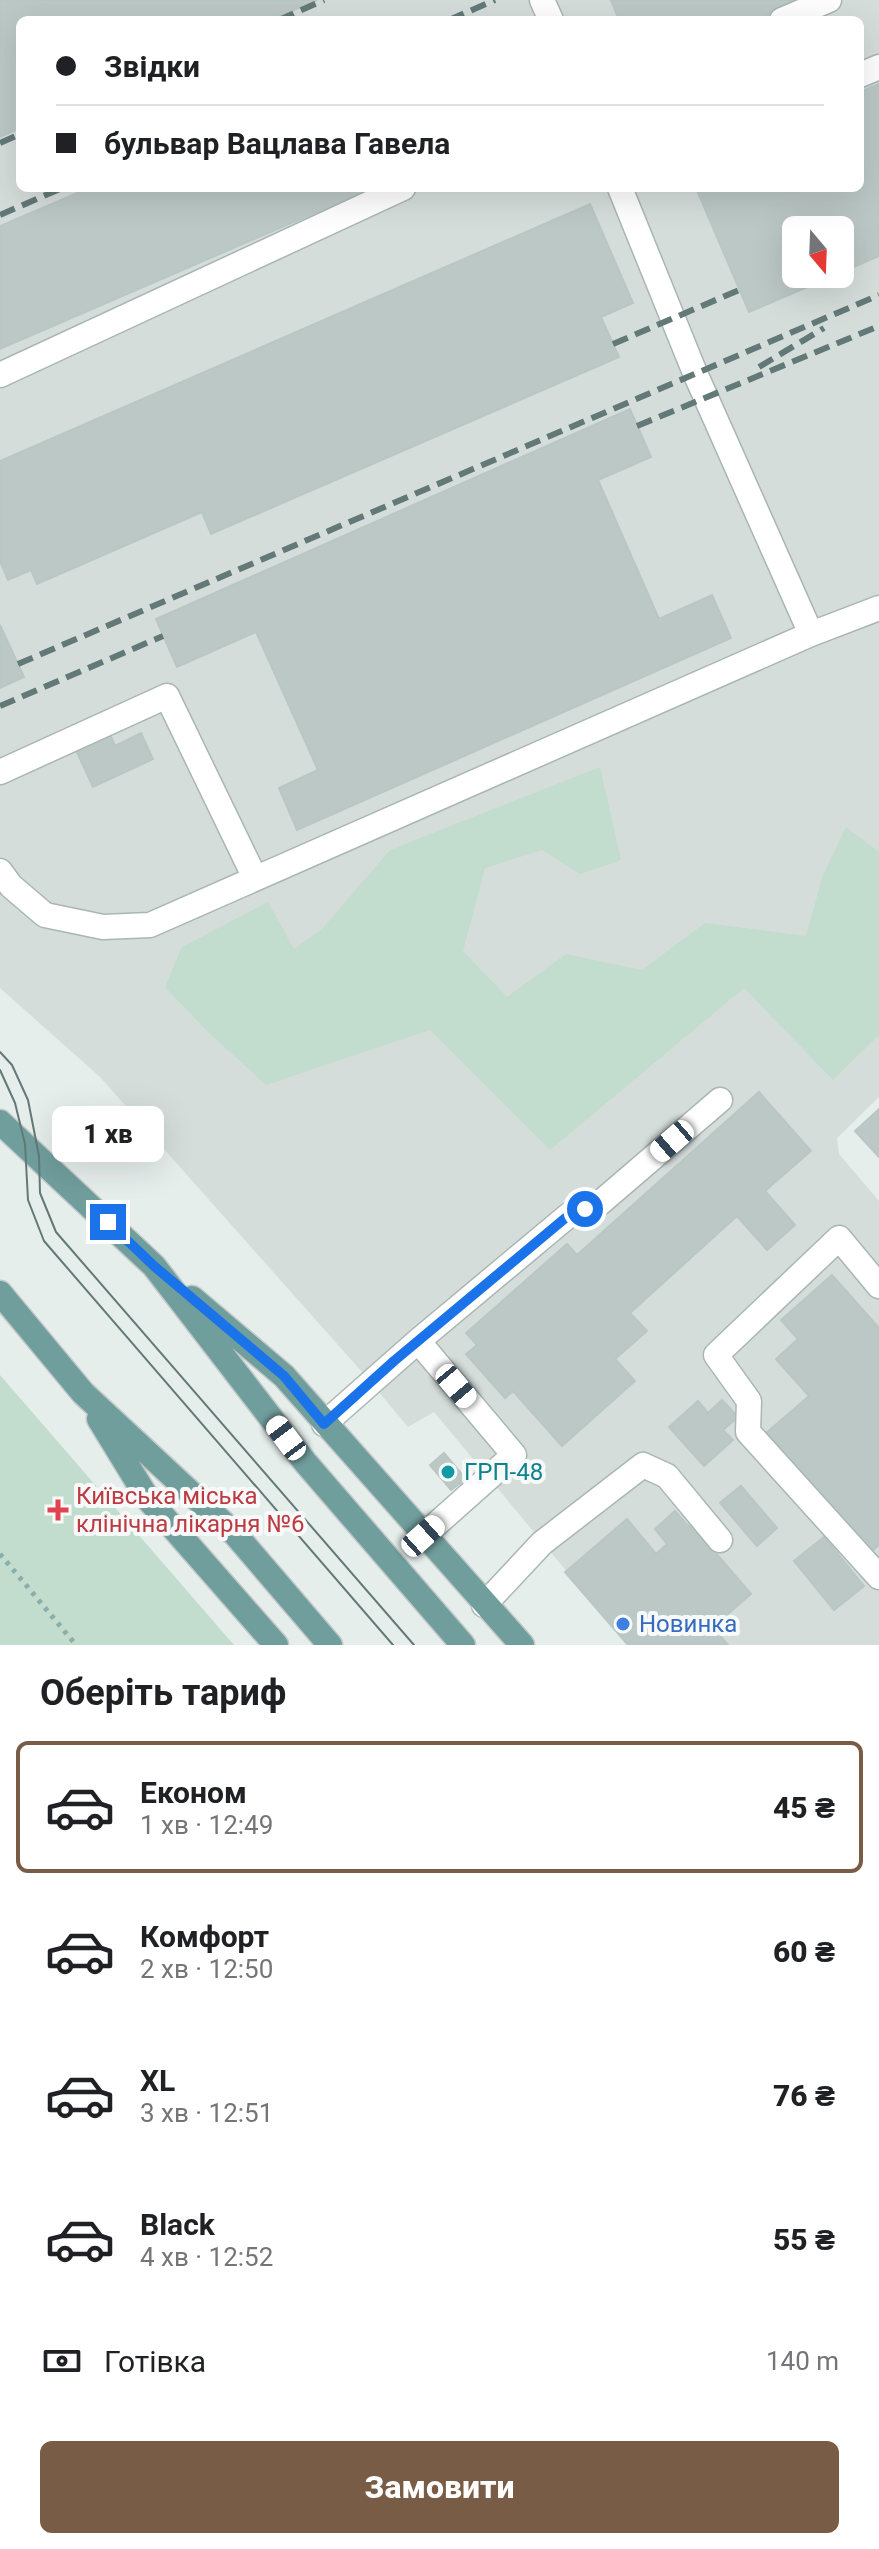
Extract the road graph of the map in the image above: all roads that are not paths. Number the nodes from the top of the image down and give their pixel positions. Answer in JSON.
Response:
{"nodes":[{"id":1,"x":829,"y":0,"type":"edge"},
{"id":2,"x":791,"y":16,"type":"edge"},
{"id":3,"x":394,"y":192,"type":"edge"},
{"id":4,"x":622,"y":192,"type":"edge"},
{"id":5,"x":0,"y":375,"type":"edge"},
{"id":6,"x":879,"y":608,"type":"edge"},
{"id":7,"x":811,"y":634,"type":"junction"},
{"id":8,"x":0,"y":772,"type":"edge"},
{"id":9,"x":0,"y":871,"type":"edge"},
{"id":10,"x":255,"y":878,"type":"junction"},
{"id":11,"x":720,"y":1100,"type":"dead end"},
{"id":12,"x":0,"y":1122,"type":"edge"},
{"id":13,"x":25,"y":1144,"type":"junction"},
{"id":14,"x":0,"y":1146,"type":"edge"},
{"id":15,"x":154,"y":1266,"type":"junction"},
{"id":16,"x":879,"y":1286,"type":"edge"},
{"id":17,"x":0,"y":1293,"type":"edge"},
{"id":18,"x":418,"y":1341,"type":"junction"},
{"id":19,"x":83,"y":1393,"type":"junction"},
{"id":20,"x":324,"y":1424,"type":"junction"},
{"id":21,"x":423,"y":1536,"type":"junction"},
{"id":22,"x":720,"y":1540,"type":"dead end"},
{"id":23,"x":879,"y":1577,"type":"edge"},
{"id":24,"x":484,"y":1605,"type":"junction"},
{"id":25,"x":276,"y":1645,"type":"edge"},
{"id":26,"x":330,"y":1645,"type":"edge"},
{"id":27,"x":463,"y":1645,"type":"edge"},
{"id":28,"x":522,"y":1645,"type":"edge"}],
"edges":[{"from":1,"to":2,"type":"lane"},
{"from":3,"to":5,"type":"lane"},
{"from":4,"to":7,"type":"lane"},
{"from":6,"to":7,"type":"lane"},
{"from":7,"to":10,"type":"lane"},
{"from":8,"to":10,"type":"lane"},
{"from":9,"to":10,"type":"lane"},
{"from":11,"to":18,"type":"lane"},
{"from":12,"to":13,"type":"main road"},
{"from":13,"to":14,"type":"main road"},
{"from":13,"to":15,"type":"main road"},
{"from":15,"to":20,"type":"main road"},
{"from":15,"to":27,"type":"main road"},
{"from":16,"to":23,"type":"lane"},
{"from":17,"to":19,"type":"main road"},
{"from":18,"to":20,"type":"lane"},
{"from":18,"to":21,"type":"lane"},
{"from":19,"to":25,"type":"main road"},
{"from":19,"to":26,"type":"main road"},
{"from":20,"to":21,"type":"main road"},
{"from":21,"to":24,"type":"main road"},
{"from":22,"to":24,"type":"lane"},
{"from":24,"to":28,"type":"main road"}]}
